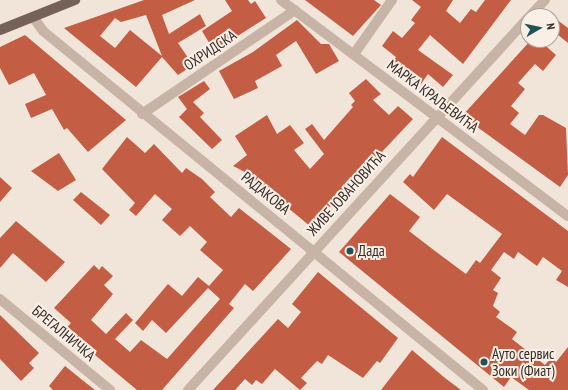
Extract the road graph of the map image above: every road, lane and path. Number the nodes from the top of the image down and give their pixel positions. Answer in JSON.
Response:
{"nodes":[{"id":1,"x":75,"y":0,"type":"edge"},
{"id":2,"x":281,"y":0,"type":"edge"},
{"id":3,"x":392,"y":0,"type":"edge"},
{"id":4,"x":545,"y":0,"type":"edge"},
{"id":5,"x":537,"y":8,"type":"edge"},
{"id":6,"x":295,"y":10,"type":"junction"},
{"id":7,"x":33,"y":17,"type":"junction"},
{"id":8,"x":520,"y":27,"type":"edge"},
{"id":9,"x":0,"y":30,"type":"edge"},
{"id":10,"x":354,"y":54,"type":"junction"},
{"id":11,"x":142,"y":114,"type":"junction"},
{"id":12,"x":435,"y":117,"type":"junction"},
{"id":13,"x":568,"y":216,"type":"edge"},
{"id":14,"x":314,"y":251,"type":"junction"},
{"id":15,"x":0,"y":299,"type":"edge"},
{"id":16,"x":110,"y":390,"type":"edge"},
{"id":17,"x":188,"y":390,"type":"edge"},
{"id":18,"x":483,"y":390,"type":"edge"}],
"edges":[{"from":1,"to":7,"type":"main road"},
{"from":2,"to":6,"type":"street","name":"МАРКА КРАЉЕВИЋА"},
{"from":3,"to":10,"type":"street"},
{"from":4,"to":5,"type":"street","name":"ЖИВЕ ЈОВАНОВИЋА"},
{"from":6,"to":10,"type":"street","name":"МАРКА КРАЉЕВИЋА"},
{"from":6,"to":11,"type":"street","name":"ОХРИДСКА"},
{"from":7,"to":9,"type":"main road"},
{"from":7,"to":11,"type":"street","name":"РАДАКОВА"},
{"from":8,"to":12,"type":"street","name":"ЖИВЕ ЈОВАНОВИЋА"},
{"from":10,"to":12,"type":"street","name":"МАРКА КРАЉЕВИЋА"},
{"from":11,"to":14,"type":"street","name":"РАДАКОВА"},
{"from":12,"to":13,"type":"street","name":"МАРКА КРАЉЕВИЋА"},
{"from":12,"to":14,"type":"street","name":"ЖИВЕ ЈОВАНОВИЋА"},
{"from":14,"to":17,"type":"street","name":"ЖИВЕ ЈОВАНОВИЋА"},
{"from":14,"to":18,"type":"street","name":"РАДАКОВА"},
{"from":15,"to":16,"type":"street","name":"БРЕГАЛНИЧКА"}]}
